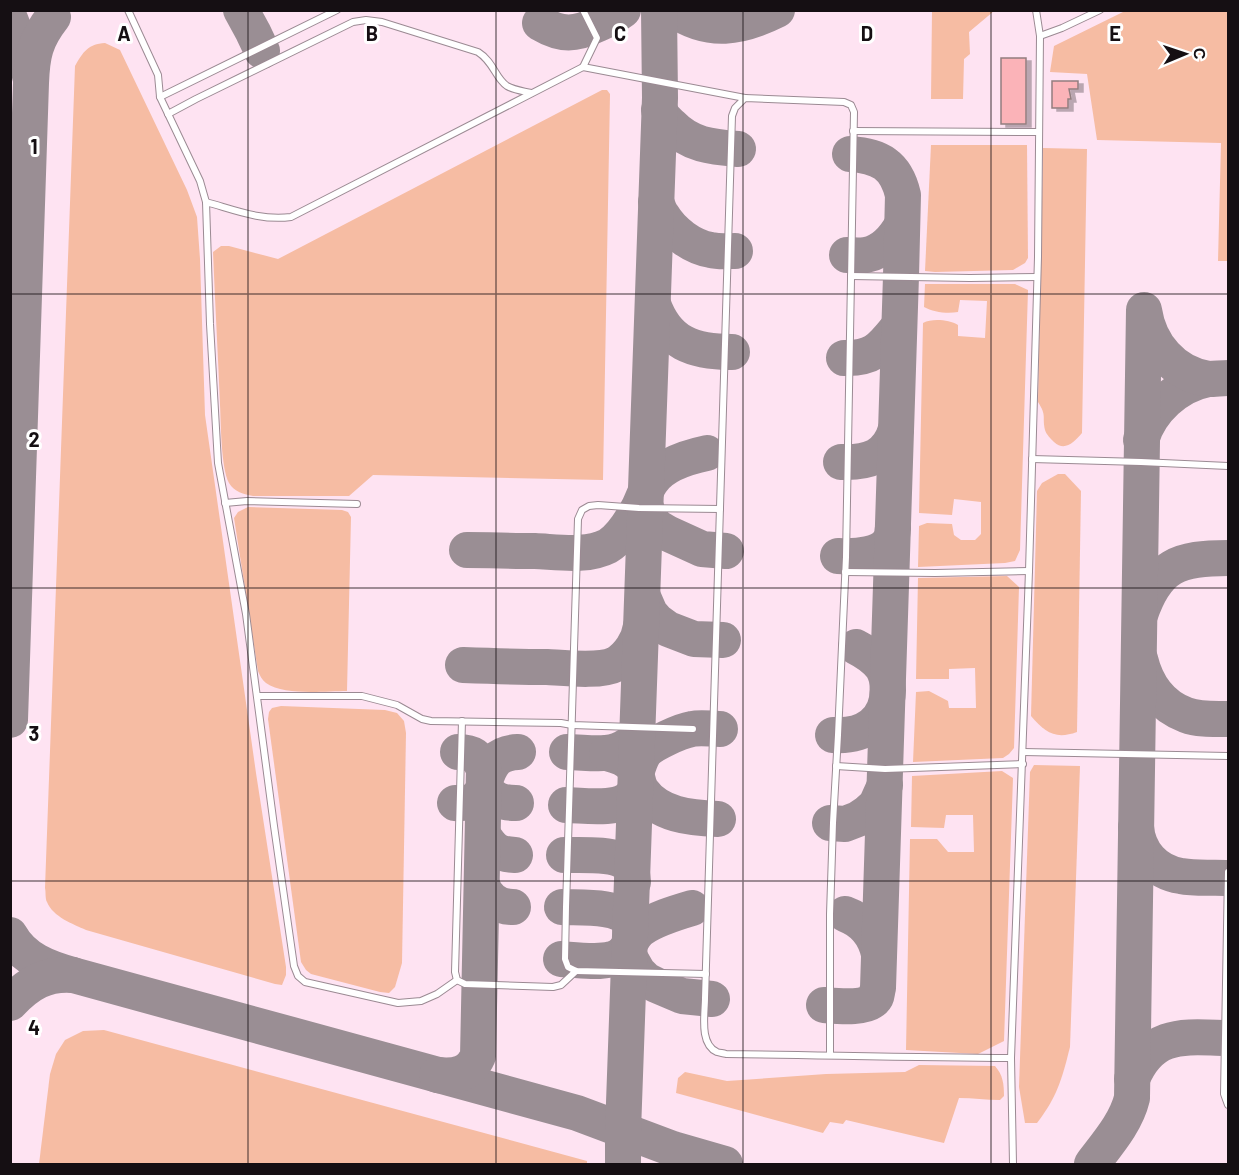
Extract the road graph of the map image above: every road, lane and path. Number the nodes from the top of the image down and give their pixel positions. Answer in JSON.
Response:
{"nodes":[{"id":1,"x":128,"y":10,"type":"edge"},
{"id":2,"x":338,"y":10,"type":"edge"},
{"id":3,"x":583,"y":10,"type":"edge"},
{"id":4,"x":1036,"y":10,"type":"edge"},
{"id":5,"x":1100,"y":10,"type":"edge"},
{"id":6,"x":1040,"y":36,"type":"junction"},
{"id":7,"x":583,"y":67,"type":"junction"},
{"id":8,"x":532,"y":93,"type":"junction"},
{"id":9,"x":160,"y":97,"type":"junction"},
{"id":10,"x":745,"y":99,"type":"junction"},
{"id":11,"x":168,"y":114,"type":"junction"},
{"id":12,"x":853,"y":131,"type":"junction"},
{"id":13,"x":1039,"y":132,"type":"junction"},
{"id":14,"x":206,"y":202,"type":"junction"},
{"id":15,"x":851,"y":276,"type":"junction"},
{"id":16,"x":1037,"y":277,"type":"junction"},
{"id":17,"x":1032,"y":459,"type":"junction"},
{"id":18,"x":1228,"y":466,"type":"edge"},
{"id":19,"x":225,"y":503,"type":"junction"},
{"id":20,"x":357,"y":504,"type":"dead end"},
{"id":21,"x":720,"y":509,"type":"junction"},
{"id":22,"x":1029,"y":571,"type":"junction"},
{"id":23,"x":845,"y":572,"type":"junction"},
{"id":24,"x":258,"y":696,"type":"junction"},
{"id":25,"x":462,"y":721,"type":"junction"},
{"id":26,"x":572,"y":725,"type":"junction"},
{"id":27,"x":693,"y":729,"type":"dead end"},
{"id":28,"x":1023,"y":752,"type":"junction"},
{"id":29,"x":1228,"y":756,"type":"edge"},
{"id":30,"x":1023,"y":764,"type":"junction"},
{"id":31,"x":836,"y":766,"type":"junction"},
{"id":32,"x":1228,"y":872,"type":"edge"},
{"id":33,"x":576,"y":970,"type":"junction"},
{"id":34,"x":706,"y":974,"type":"junction"},
{"id":35,"x":457,"y":980,"type":"junction"},
{"id":36,"x":830,"y":1055,"type":"junction"},
{"id":37,"x":1011,"y":1058,"type":"junction"},
{"id":38,"x":1228,"y":1105,"type":"edge"},
{"id":39,"x":1013,"y":1164,"type":"edge"}],
"edges":[{"from":1,"to":9,"type":"lane"},
{"from":2,"to":9,"type":"lane"},
{"from":3,"to":7,"type":"lane"},
{"from":4,"to":6,"type":"lane"},
{"from":5,"to":6,"type":"lane"},
{"from":6,"to":13,"type":"lane"},
{"from":7,"to":8,"type":"lane"},
{"from":7,"to":10,"type":"lane"},
{"from":8,"to":11,"type":"lane"},
{"from":8,"to":14,"type":"lane"},
{"from":9,"to":11,"type":"lane"},
{"from":10,"to":12,"type":"lane"},
{"from":10,"to":21,"type":"lane"},
{"from":11,"to":14,"type":"lane"},
{"from":12,"to":13,"type":"lane"},
{"from":12,"to":15,"type":"lane"},
{"from":13,"to":16,"type":"lane"},
{"from":14,"to":19,"type":"lane"},
{"from":15,"to":16,"type":"lane"},
{"from":15,"to":23,"type":"lane"},
{"from":16,"to":17,"type":"lane"},
{"from":17,"to":18,"type":"lane"},
{"from":17,"to":22,"type":"lane"},
{"from":19,"to":20,"type":"lane"},
{"from":19,"to":24,"type":"lane"},
{"from":21,"to":26,"type":"lane"},
{"from":21,"to":34,"type":"lane"},
{"from":22,"to":23,"type":"lane"},
{"from":22,"to":28,"type":"lane"},
{"from":23,"to":31,"type":"lane"},
{"from":24,"to":25,"type":"lane"},
{"from":24,"to":35,"type":"lane"},
{"from":25,"to":26,"type":"lane"},
{"from":25,"to":35,"type":"lane"},
{"from":26,"to":27,"type":"lane"},
{"from":26,"to":33,"type":"lane"},
{"from":28,"to":29,"type":"lane"},
{"from":28,"to":30,"type":"lane"},
{"from":30,"to":31,"type":"lane"},
{"from":30,"to":37,"type":"lane"},
{"from":31,"to":36,"type":"lane"},
{"from":32,"to":38,"type":"lane"},
{"from":33,"to":34,"type":"lane"},
{"from":33,"to":35,"type":"lane"},
{"from":34,"to":36,"type":"lane"},
{"from":36,"to":37,"type":"lane"},
{"from":37,"to":39,"type":"lane"}]}
